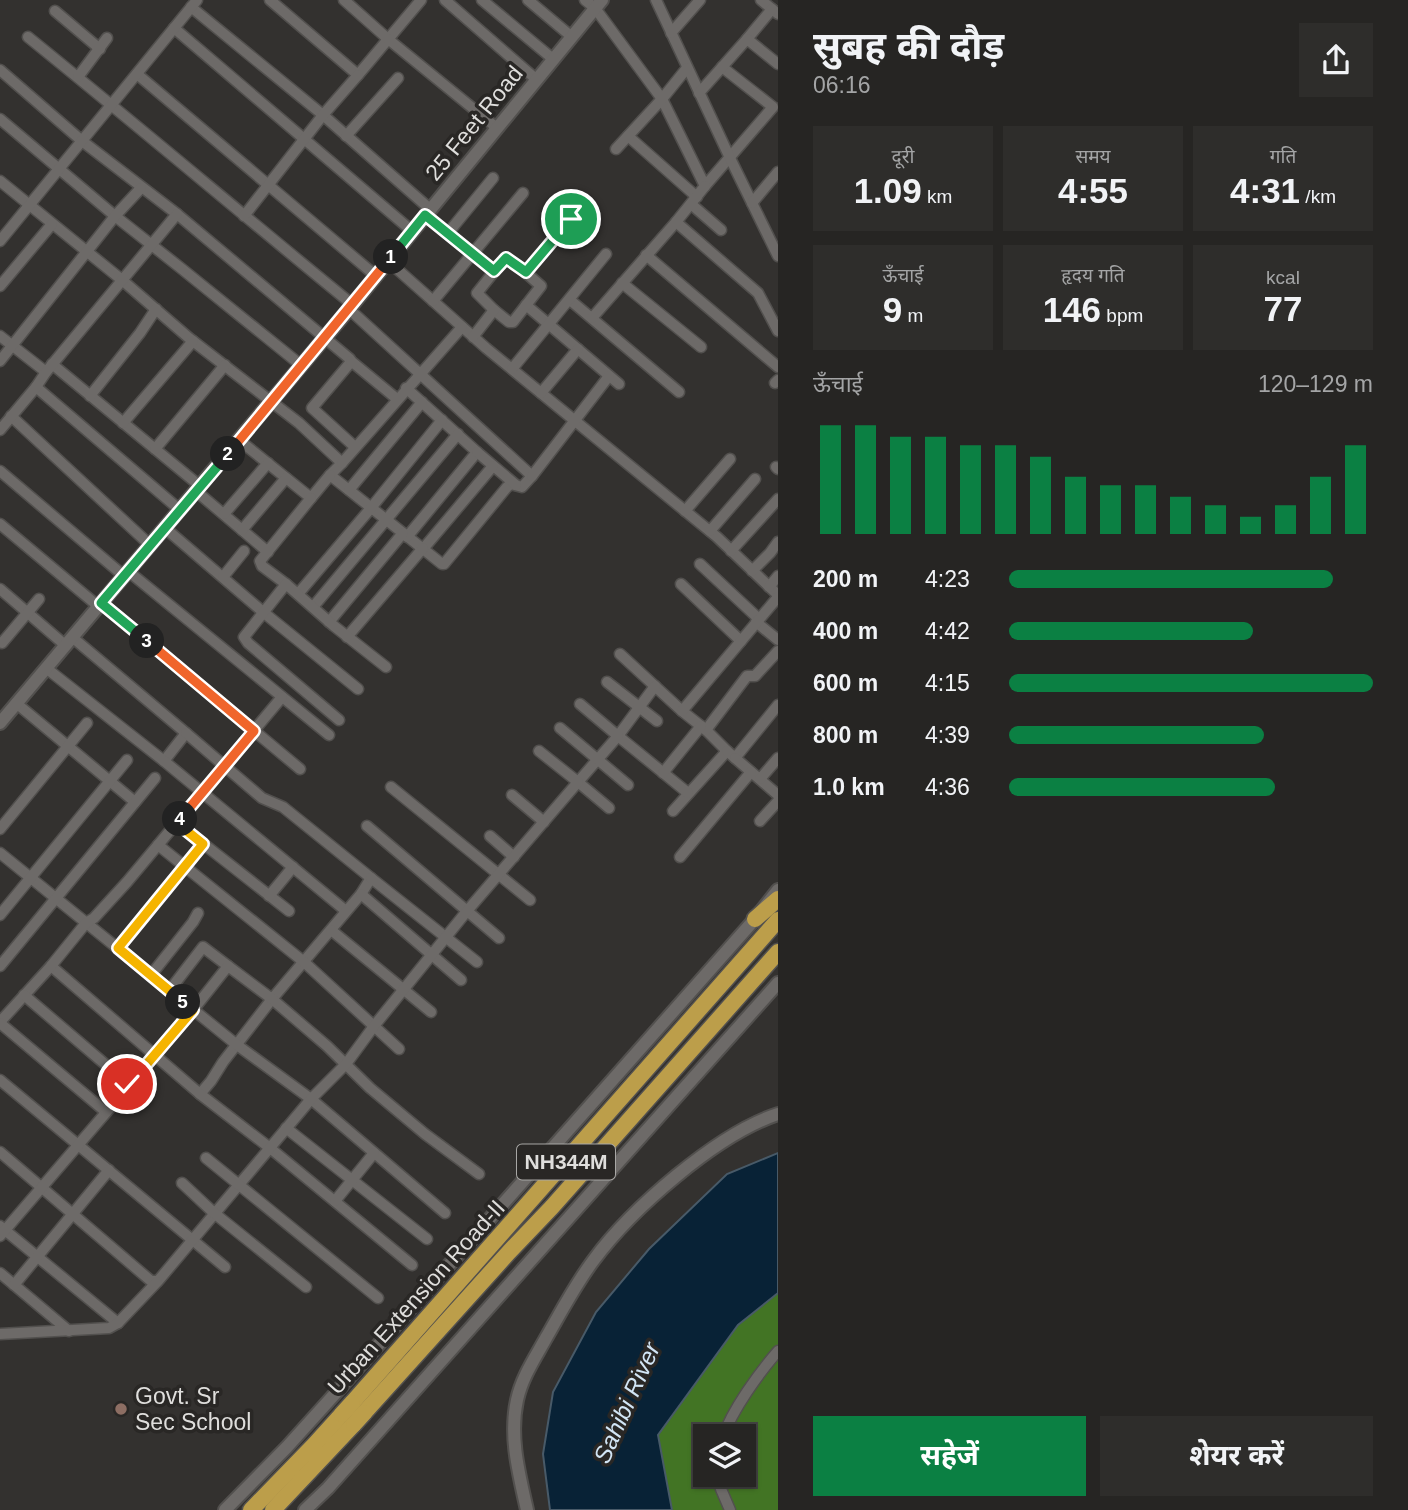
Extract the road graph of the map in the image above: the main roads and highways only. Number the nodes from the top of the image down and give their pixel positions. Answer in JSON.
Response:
{"nodes":[{"id":1,"x":778,"y":899,"type":"edge"},
{"id":2,"x":755,"y":919,"type":"road end"},
{"id":3,"x":778,"y":920,"type":"edge"},
{"id":4,"x":778,"y":952,"type":"edge"},
{"id":5,"x":353,"y":1413,"type":"junction"},
{"id":6,"x":318,"y":1452,"type":"junction"},
{"id":7,"x":251,"y":1510,"type":"edge"},
{"id":8,"x":273,"y":1510,"type":"edge"}],
"edges":[{"from":1,"to":2,"type":"highway"},
{"from":3,"to":5,"type":"highway","name":"Urban Extension Road-II","number":"NH344M"},
{"from":4,"to":5,"type":"highway","name":"Urban Extension Road-II","number":"NH344M"},
{"from":5,"to":6,"type":"highway","name":"Urban Extension Road-II","number":"NH344M"},
{"from":6,"to":7,"type":"highway","name":"Urban Extension Road-II","number":"NH344M"},
{"from":6,"to":8,"type":"highway","name":"Urban Extension Road-II","number":"NH344M"}]}
